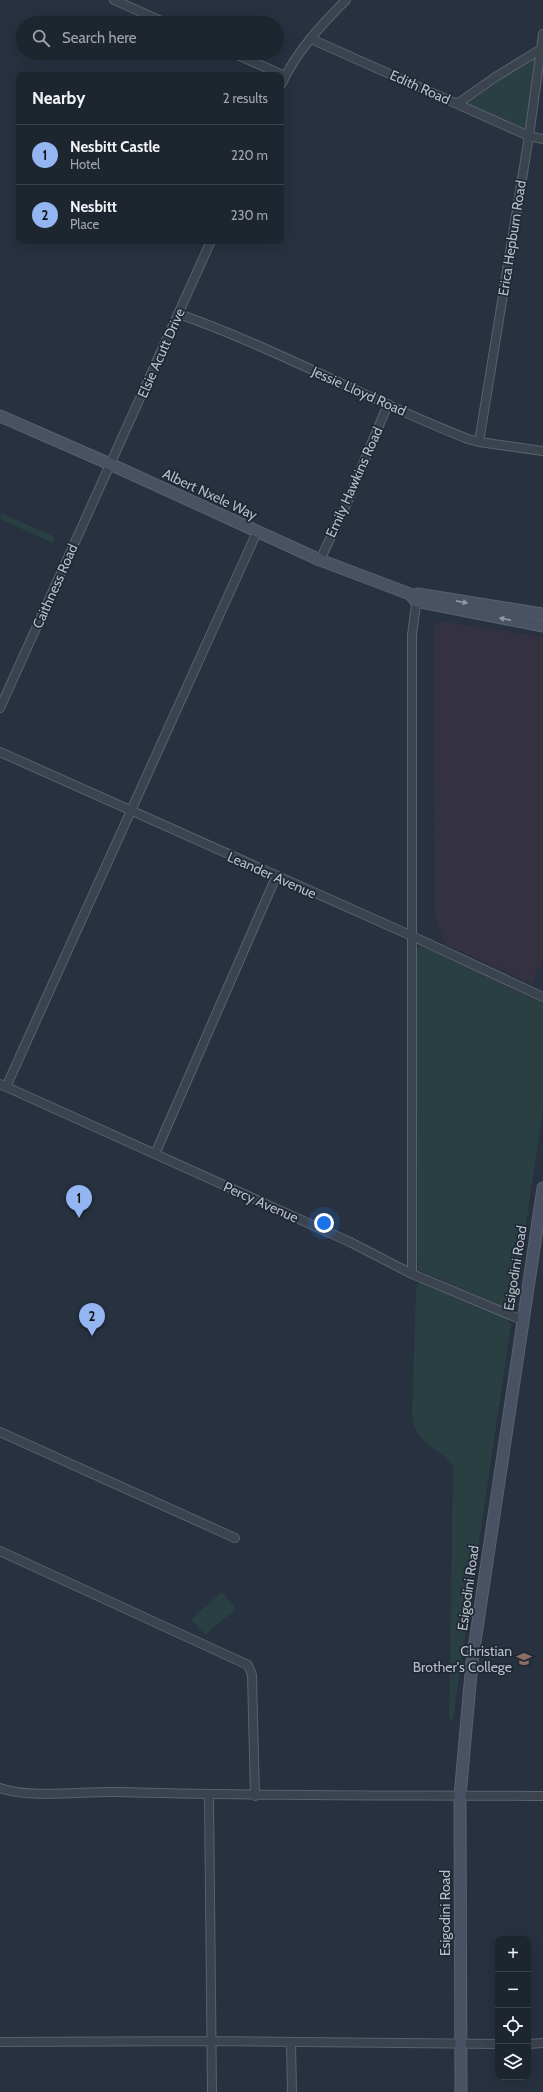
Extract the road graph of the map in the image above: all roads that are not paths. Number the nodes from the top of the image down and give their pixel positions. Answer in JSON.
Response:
{"nodes":[{"id":1,"x":114,"y":0,"type":"edge"},
{"id":2,"x":346,"y":0,"type":"edge"},
{"id":3,"x":150,"y":16,"type":"edge"},
{"id":4,"x":543,"y":34,"type":"edge"},
{"id":5,"x":311,"y":39,"type":"junction"},
{"id":6,"x":541,"y":49,"type":"junction"},
{"id":7,"x":249,"y":60,"type":"edge"},
{"id":8,"x":276,"y":72,"type":"edge"},
{"id":9,"x":285,"y":76,"type":"edge"},
{"id":10,"x":457,"y":104,"type":"junction"},
{"id":11,"x":529,"y":136,"type":"junction"},
{"id":12,"x":543,"y":139,"type":"edge"},
{"id":13,"x":210,"y":244,"type":"edge"},
{"id":14,"x":179,"y":314,"type":"junction"},
{"id":15,"x":388,"y":404,"type":"junction"},
{"id":16,"x":0,"y":416,"type":"edge"},
{"id":17,"x":480,"y":442,"type":"junction"},
{"id":18,"x":543,"y":451,"type":"edge"},
{"id":19,"x":110,"y":464,"type":"junction"},
{"id":20,"x":257,"y":532,"type":"junction"},
{"id":21,"x":320,"y":560,"type":"junction"},
{"id":22,"x":414,"y":596,"type":"junction"},
{"id":23,"x":543,"y":614,"type":"edge"},
{"id":24,"x":543,"y":626,"type":"edge"},
{"id":25,"x":0,"y":708,"type":"edge"},
{"id":26,"x":0,"y":752,"type":"edge"},
{"id":27,"x":131,"y":811,"type":"junction"},
{"id":28,"x":276,"y":877,"type":"junction"},
{"id":29,"x":412,"y":936,"type":"junction"},
{"id":30,"x":543,"y":997,"type":"edge"},
{"id":31,"x":3,"y":1085,"type":"edge"},
{"id":32,"x":155,"y":1154,"type":"junction"},
{"id":33,"x":543,"y":1188,"type":"edge"},
{"id":34,"x":412,"y":1274,"type":"junction"},
{"id":35,"x":522,"y":1320,"type":"junction"},
{"id":36,"x":0,"y":1432,"type":"edge"},
{"id":37,"x":235,"y":1538,"type":"dead end"},
{"id":38,"x":0,"y":1551,"type":"edge"},
{"id":39,"x":0,"y":1788,"type":"edge"},
{"id":40,"x":209,"y":1795,"type":"junction"},
{"id":41,"x":255,"y":1796,"type":"junction"},
{"id":42,"x":460,"y":1796,"type":"junction"},
{"id":43,"x":543,"y":1796,"type":"edge"},
{"id":44,"x":213,"y":2041,"type":"junction"},
{"id":45,"x":0,"y":2042,"type":"edge"},
{"id":46,"x":291,"y":2042,"type":"junction"},
{"id":47,"x":462,"y":2044,"type":"junction"},
{"id":48,"x":495,"y":2044,"type":"edge"},
{"id":49,"x":531,"y":2044,"type":"edge"},
{"id":50,"x":543,"y":2044,"type":"edge"},
{"id":51,"x":212,"y":2092,"type":"edge"},
{"id":52,"x":292,"y":2092,"type":"edge"},
{"id":53,"x":461,"y":2092,"type":"edge"}],
"edges":[{"from":1,"to":3,"type":"street"},
{"from":2,"to":5,"type":"street"},
{"from":4,"to":6,"type":"street","name":"Erica Hepburn Road"},
{"from":5,"to":9,"type":"street"},
{"from":5,"to":10,"type":"street","name":"Edith Road"},
{"from":6,"to":10,"type":"street"},
{"from":6,"to":11,"type":"street","name":"Erica Hepburn Road"},
{"from":7,"to":8,"type":"street"},
{"from":10,"to":11,"type":"street","name":"Edith Road"},
{"from":11,"to":12,"type":"street","name":"Edith Road"},
{"from":11,"to":17,"type":"street","name":"Erica Hepburn Road"},
{"from":13,"to":14,"type":"street","name":"Elsie Acutt Drive"},
{"from":14,"to":15,"type":"street","name":"Jessie Lloyd Road"},
{"from":14,"to":19,"type":"street","name":"Elsie Acutt Drive"},
{"from":15,"to":17,"type":"street","name":"Jessie Lloyd Road"},
{"from":15,"to":21,"type":"street","name":"Emily Hawkins Road"},
{"from":16,"to":19,"type":"main road","name":"Albert Nxele Way"},
{"from":17,"to":18,"type":"street","name":"Jessie Lloyd Road"},
{"from":19,"to":20,"type":"main road","name":"Albert Nxele Way"},
{"from":19,"to":25,"type":"street","name":"Caithness Road"},
{"from":20,"to":21,"type":"main road","name":"Albert Nxele Way"},
{"from":20,"to":27,"type":"street"},
{"from":21,"to":22,"type":"main road","name":"Albert Nxele Way"},
{"from":22,"to":23,"type":"main road","name":"Albert Nxele Way","one_way":true},
{"from":24,"to":22,"type":"main road","name":"Albert Nxele Way","one_way":true},
{"from":22,"to":29,"type":"street"},
{"from":26,"to":27,"type":"street","name":"Leander Avenue"},
{"from":27,"to":28,"type":"street","name":"Leander Avenue"},
{"from":27,"to":31,"type":"street"},
{"from":28,"to":29,"type":"street","name":"Leander Avenue"},
{"from":28,"to":32,"type":"street"},
{"from":29,"to":30,"type":"street","name":"Leander Avenue"},
{"from":29,"to":34,"type":"street"},
{"from":31,"to":32,"type":"street","name":"Percy Avenue"},
{"from":32,"to":34,"type":"street","name":"Percy Avenue"},
{"from":33,"to":35,"type":"main road","name":"Esigodini Road"},
{"from":34,"to":35,"type":"street","name":"Percy Avenue"},
{"from":35,"to":42,"type":"main road","name":"Esigodini Road"},
{"from":36,"to":37,"type":"street"},
{"from":38,"to":41,"type":"street"},
{"from":39,"to":40,"type":"street"},
{"from":40,"to":41,"type":"street"},
{"from":40,"to":44,"type":"street"},
{"from":41,"to":42,"type":"street"},
{"from":42,"to":43,"type":"street"},
{"from":42,"to":47,"type":"main road","name":"Esigodini Road"},
{"from":44,"to":45,"type":"street"},
{"from":44,"to":46,"type":"street"},
{"from":44,"to":51,"type":"street"},
{"from":46,"to":47,"type":"street"},
{"from":46,"to":52,"type":"street"},
{"from":47,"to":48,"type":"street"},
{"from":47,"to":53,"type":"main road","name":"Esigodini Road"},
{"from":49,"to":50,"type":"street"}]}
